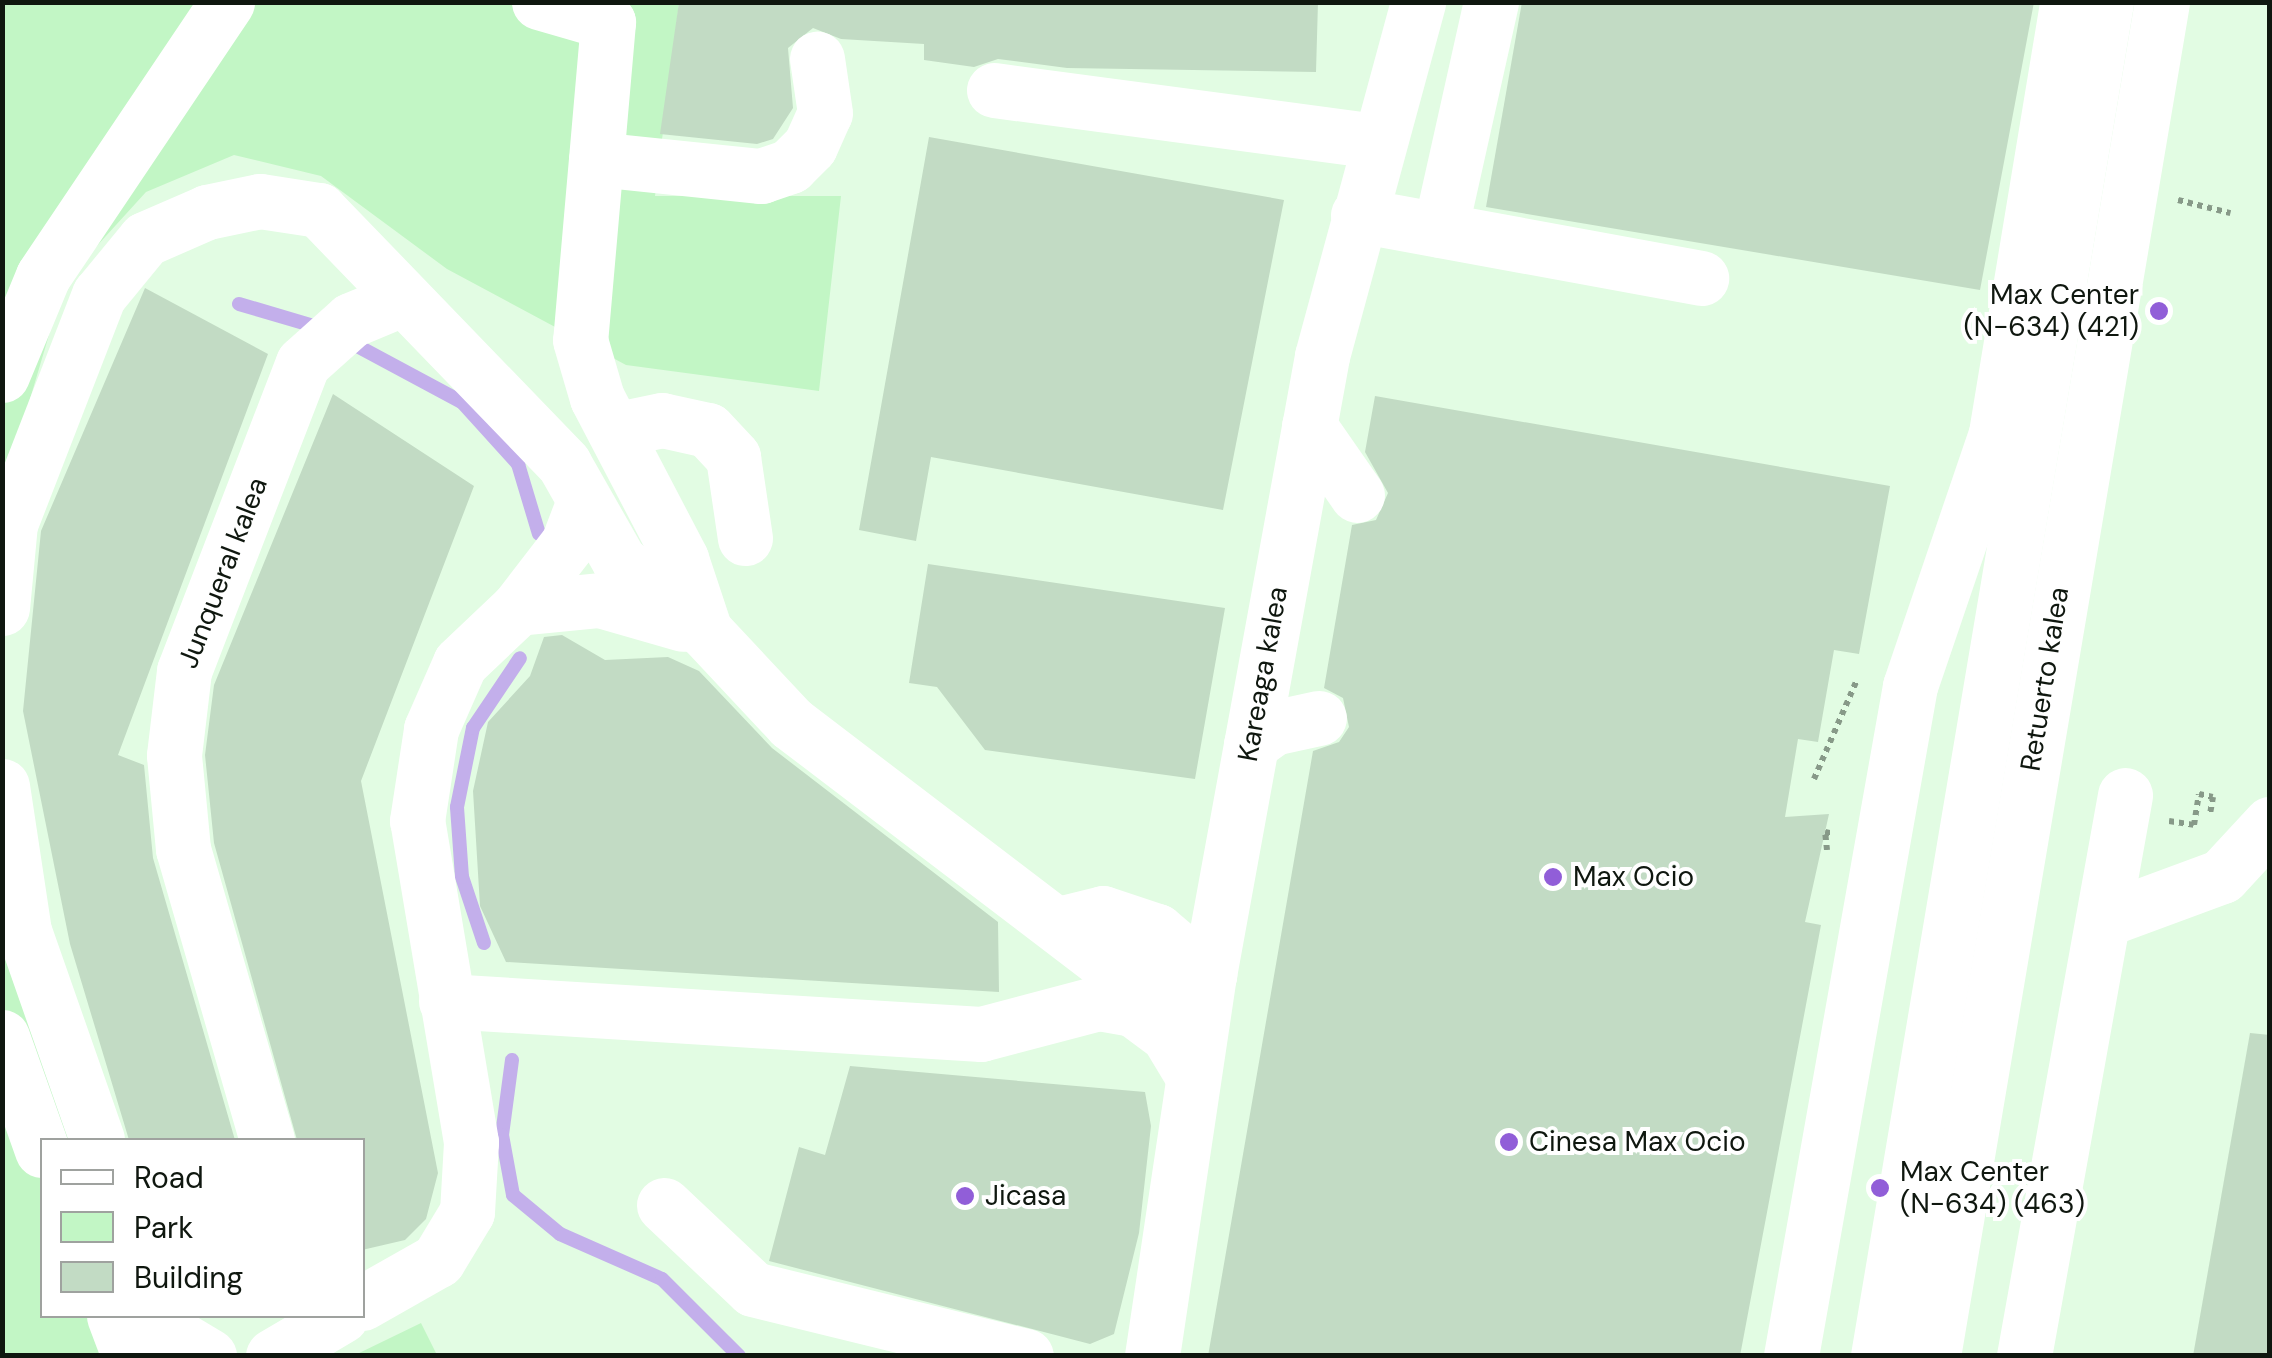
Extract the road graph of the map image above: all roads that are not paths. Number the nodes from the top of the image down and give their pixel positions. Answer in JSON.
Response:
{"nodes":[{"id":1,"x":227,"y":2,"type":"edge"},
{"id":2,"x":539,"y":2,"type":"edge"},
{"id":3,"x":1418,"y":2,"type":"edge"},
{"id":4,"x":1491,"y":2,"type":"edge"},
{"id":5,"x":2067,"y":2,"type":"edge"},
{"id":6,"x":2106,"y":2,"type":"edge"},
{"id":7,"x":2162,"y":2,"type":"edge"},
{"id":8,"x":817,"y":59,"type":"dead end"},
{"id":9,"x":994,"y":90,"type":"dead end"},
{"id":10,"x":1376,"y":140,"type":"junction"},
{"id":11,"x":596,"y":159,"type":"junction"},
{"id":12,"x":1358,"y":215,"type":"junction"},
{"id":13,"x":1440,"y":230,"type":"junction"},
{"id":14,"x":2037,"y":275,"type":"junction"},
{"id":15,"x":1701,"y":278,"type":"dead end"},
{"id":16,"x":404,"y":298,"type":"junction"},
{"id":17,"x":2,"y":375,"type":"edge"},
{"id":18,"x":1309,"y":426,"type":"junction"},
{"id":19,"x":614,"y":430,"type":"junction"},
{"id":20,"x":1357,"y":495,"type":"dead end"},
{"id":21,"x":584,"y":501,"type":"junction"},
{"id":22,"x":745,"y":538,"type":"dead end"},
{"id":23,"x":2,"y":608,"type":"edge"},
{"id":24,"x":518,"y":608,"type":"junction"},
{"id":25,"x":705,"y":631,"type":"junction"},
{"id":26,"x":1318,"y":718,"type":"dead end"},
{"id":27,"x":1250,"y":744,"type":"junction"},
{"id":28,"x":2,"y":786,"type":"edge"},
{"id":29,"x":2125,"y":795,"type":"dead end"},
{"id":30,"x":2270,"y":824,"type":"edge"},
{"id":31,"x":2103,"y":920,"type":"junction"},
{"id":32,"x":1059,"y":924,"type":"junction"},
{"id":33,"x":1209,"y":974,"type":"junction"},
{"id":34,"x":446,"y":1001,"type":"junction"},
{"id":35,"x":1062,"y":1009,"type":"junction"},
{"id":36,"x":2,"y":1037,"type":"edge"},
{"id":37,"x":1192,"y":1076,"type":"junction"},
{"id":38,"x":96,"y":1138,"type":"edge"},
{"id":39,"x":266,"y":1138,"type":"edge"},
{"id":40,"x":40,"y":1144,"type":"edge"},
{"id":41,"x":664,"y":1206,"type":"dead end"},
{"id":42,"x":365,"y":1300,"type":"edge"},
{"id":43,"x":115,"y":1318,"type":"edge"},
{"id":44,"x":166,"y":1318,"type":"edge"},
{"id":45,"x":332,"y":1318,"type":"edge"},
{"id":46,"x":129,"y":1356,"type":"edge"},
{"id":47,"x":209,"y":1356,"type":"edge"},
{"id":48,"x":272,"y":1356,"type":"edge"},
{"id":49,"x":1026,"y":1356,"type":"edge"},
{"id":50,"x":1152,"y":1356,"type":"edge"},
{"id":51,"x":1791,"y":1356,"type":"edge"},
{"id":52,"x":1878,"y":1356,"type":"edge"},
{"id":53,"x":1933,"y":1356,"type":"edge"},
{"id":54,"x":2024,"y":1356,"type":"edge"}],
"edges":[{"from":1,"to":17,"type":"street"},
{"from":2,"to":11,"type":"street"},
{"from":3,"to":10,"type":"street","name":"Kareaga kalea"},
{"from":4,"to":13,"type":"street"},
{"from":5,"to":14,"type":"street"},
{"from":6,"to":14,"type":"street","name":"Retuerto kalea"},
{"from":7,"to":53,"type":"street","name":"Retuerto kalea"},
{"from":8,"to":11,"type":"street"},
{"from":9,"to":10,"type":"street"},
{"from":10,"to":12,"type":"street","name":"Kareaga kalea"},
{"from":11,"to":19,"type":"street"},
{"from":12,"to":13,"type":"street"},
{"from":12,"to":18,"type":"street","name":"Kareaga kalea"},
{"from":13,"to":15,"type":"street"},
{"from":14,"to":51,"type":"street"},
{"from":14,"to":52,"type":"street","name":"Retuerto kalea"},
{"from":16,"to":21,"type":"street"},
{"from":16,"to":23,"type":"street"},
{"from":16,"to":39,"type":"street","name":"Junqueral kalea"},
{"from":18,"to":20,"type":"street"},
{"from":18,"to":27,"type":"street","name":"Kareaga kalea"},
{"from":19,"to":22,"type":"street"},
{"from":19,"to":25,"type":"street"},
{"from":21,"to":24,"type":"street"},
{"from":21,"to":25,"type":"street"},
{"from":24,"to":25,"type":"street"},
{"from":24,"to":34,"type":"street"},
{"from":25,"to":32,"type":"street"},
{"from":26,"to":27,"type":"street"},
{"from":27,"to":33,"type":"street","name":"Kareaga kalea"},
{"from":28,"to":38,"type":"street"},
{"from":29,"to":31,"type":"street"},
{"from":30,"to":31,"type":"street"},
{"from":31,"to":54,"type":"street"},
{"from":32,"to":33,"type":"street"},
{"from":32,"to":35,"type":"street"},
{"from":33,"to":37,"type":"street","name":"Kareaga kalea"},
{"from":34,"to":35,"type":"street"},
{"from":34,"to":42,"type":"street"},
{"from":35,"to":37,"type":"street"},
{"from":36,"to":40,"type":"street"},
{"from":37,"to":50,"type":"street","name":"Kareaga kalea"},
{"from":41,"to":49,"type":"street"},
{"from":43,"to":46,"type":"street"},
{"from":44,"to":47,"type":"street"},
{"from":45,"to":48,"type":"street"}]}
